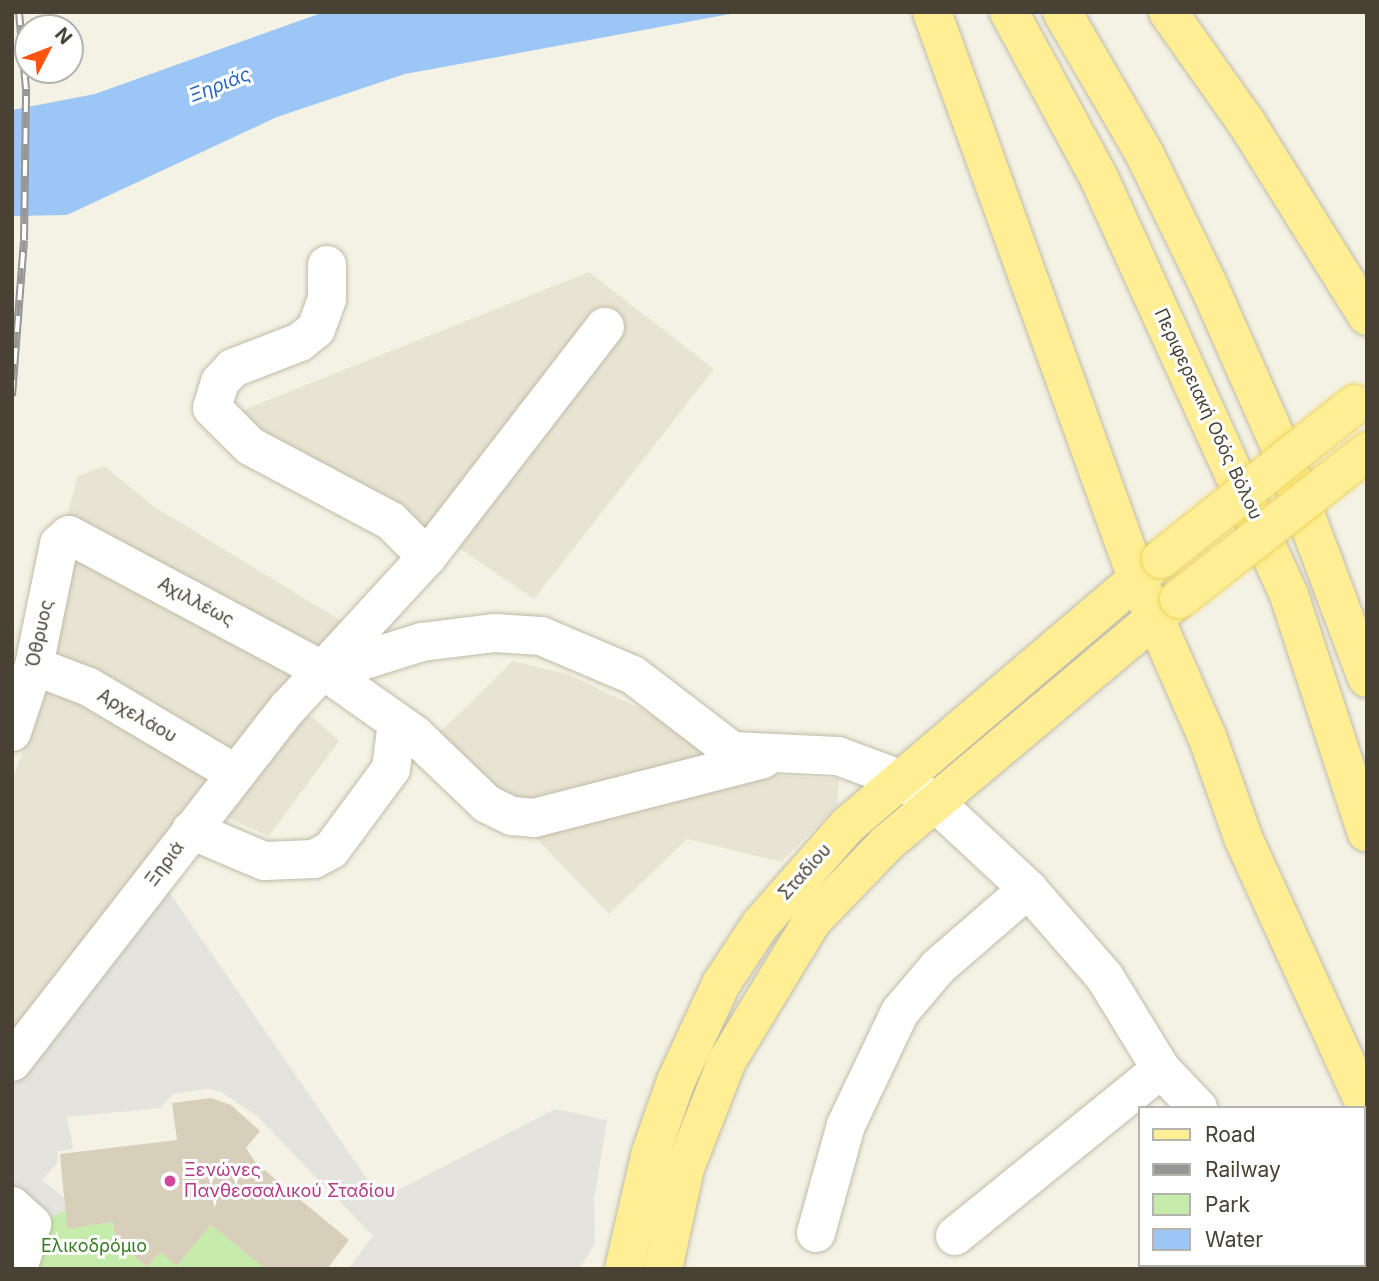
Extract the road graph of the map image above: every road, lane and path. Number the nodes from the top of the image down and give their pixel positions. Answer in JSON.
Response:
{"nodes":[{"id":1,"x":932,"y":12,"type":"edge"},
{"id":2,"x":1009,"y":12,"type":"edge"},
{"id":3,"x":1062,"y":12,"type":"edge"},
{"id":4,"x":1168,"y":12,"type":"edge"},
{"id":5,"x":327,"y":265,"type":"dead end"},
{"id":6,"x":1367,"y":316,"type":"edge"},
{"id":7,"x":605,"y":327,"type":"dead end"},
{"id":8,"x":1361,"y":404,"type":"edge"},
{"id":9,"x":1367,"y":452,"type":"edge"},
{"id":10,"x":65,"y":536,"type":"joint"},
{"id":11,"x":427,"y":557,"type":"junction"},
{"id":12,"x":1149,"y":569,"type":"junction"},
{"id":13,"x":1166,"y":609,"type":"junction"},
{"id":14,"x":34,"y":666,"type":"junction"},
{"id":15,"x":326,"y":672,"type":"junction"},
{"id":16,"x":1367,"y":678,"type":"edge"},
{"id":17,"x":397,"y":723,"type":"junction"},
{"id":18,"x":12,"y":732,"type":"edge"},
{"id":19,"x":772,"y":756,"type":"junction"},
{"id":20,"x":236,"y":774,"type":"junction"},
{"id":21,"x":900,"y":779,"type":"junction"},
{"id":22,"x":937,"y":804,"type":"junction"},
{"id":23,"x":191,"y":830,"type":"junction"},
{"id":24,"x":1367,"y":833,"type":"edge"},
{"id":25,"x":1028,"y":889,"type":"junction"},
{"id":26,"x":17,"y":1046,"type":"edge"},
{"id":27,"x":1161,"y":1069,"type":"junction"},
{"id":28,"x":1196,"y":1106,"type":"edge"},
{"id":29,"x":1367,"y":1109,"type":"edge"},
{"id":30,"x":12,"y":1206,"type":"edge"},
{"id":31,"x":816,"y":1233,"type":"dead end"},
{"id":32,"x":955,"y":1236,"type":"dead end"},
{"id":33,"x":18,"y":1269,"type":"edge"},
{"id":34,"x":624,"y":1269,"type":"edge"},
{"id":35,"x":663,"y":1269,"type":"edge"}],
"edges":[{"from":1,"to":12,"type":"main road"},
{"from":2,"to":24,"type":"main road","name":"Περιφερειακή Οδός Βόλου"},
{"from":3,"to":16,"type":"main road"},
{"from":4,"to":6,"type":"main road"},
{"from":5,"to":11,"type":"street"},
{"from":7,"to":11,"type":"street","name":"Ξηριά"},
{"from":8,"to":12,"type":"main road","name":"Σταδίου","bridge":true},
{"from":9,"to":13,"type":"main road","name":"Σταδίου","bridge":true},
{"from":10,"to":14,"type":"street","name":"Όθρυος"},
{"from":10,"to":15,"type":"street","name":"Αχιλλέως"},
{"from":11,"to":15,"type":"street","name":"Ξηριά"},
{"from":12,"to":13,"type":"main road"},
{"from":12,"to":21,"type":"main road","name":"Σταδίου"},
{"from":13,"to":22,"type":"main road","name":"Σταδίου"},
{"from":13,"to":29,"type":"main road"},
{"from":14,"to":18,"type":"street","name":"Όθρυος"},
{"from":14,"to":20,"type":"street","name":"Αρχελάου"},
{"from":15,"to":17,"type":"street","name":"Αχιλλέως"},
{"from":15,"to":19,"type":"street"},
{"from":15,"to":20,"type":"street","name":"Ξηριά"},
{"from":17,"to":19,"type":"street","name":"Αχιλλέως"},
{"from":17,"to":23,"type":"street"},
{"from":19,"to":21,"type":"street"},
{"from":20,"to":23,"type":"street","name":"Ξηριά"},
{"from":21,"to":22,"type":"street"},
{"from":21,"to":34,"type":"main road","name":"Σταδίου"},
{"from":22,"to":25,"type":"street"},
{"from":22,"to":35,"type":"main road","name":"Σταδίου"},
{"from":23,"to":26,"type":"street","name":"Ξηριά"},
{"from":25,"to":27,"type":"street"},
{"from":25,"to":31,"type":"street"},
{"from":27,"to":28,"type":"street"},
{"from":27,"to":32,"type":"street"},
{"from":30,"to":33,"type":"street"}]}
